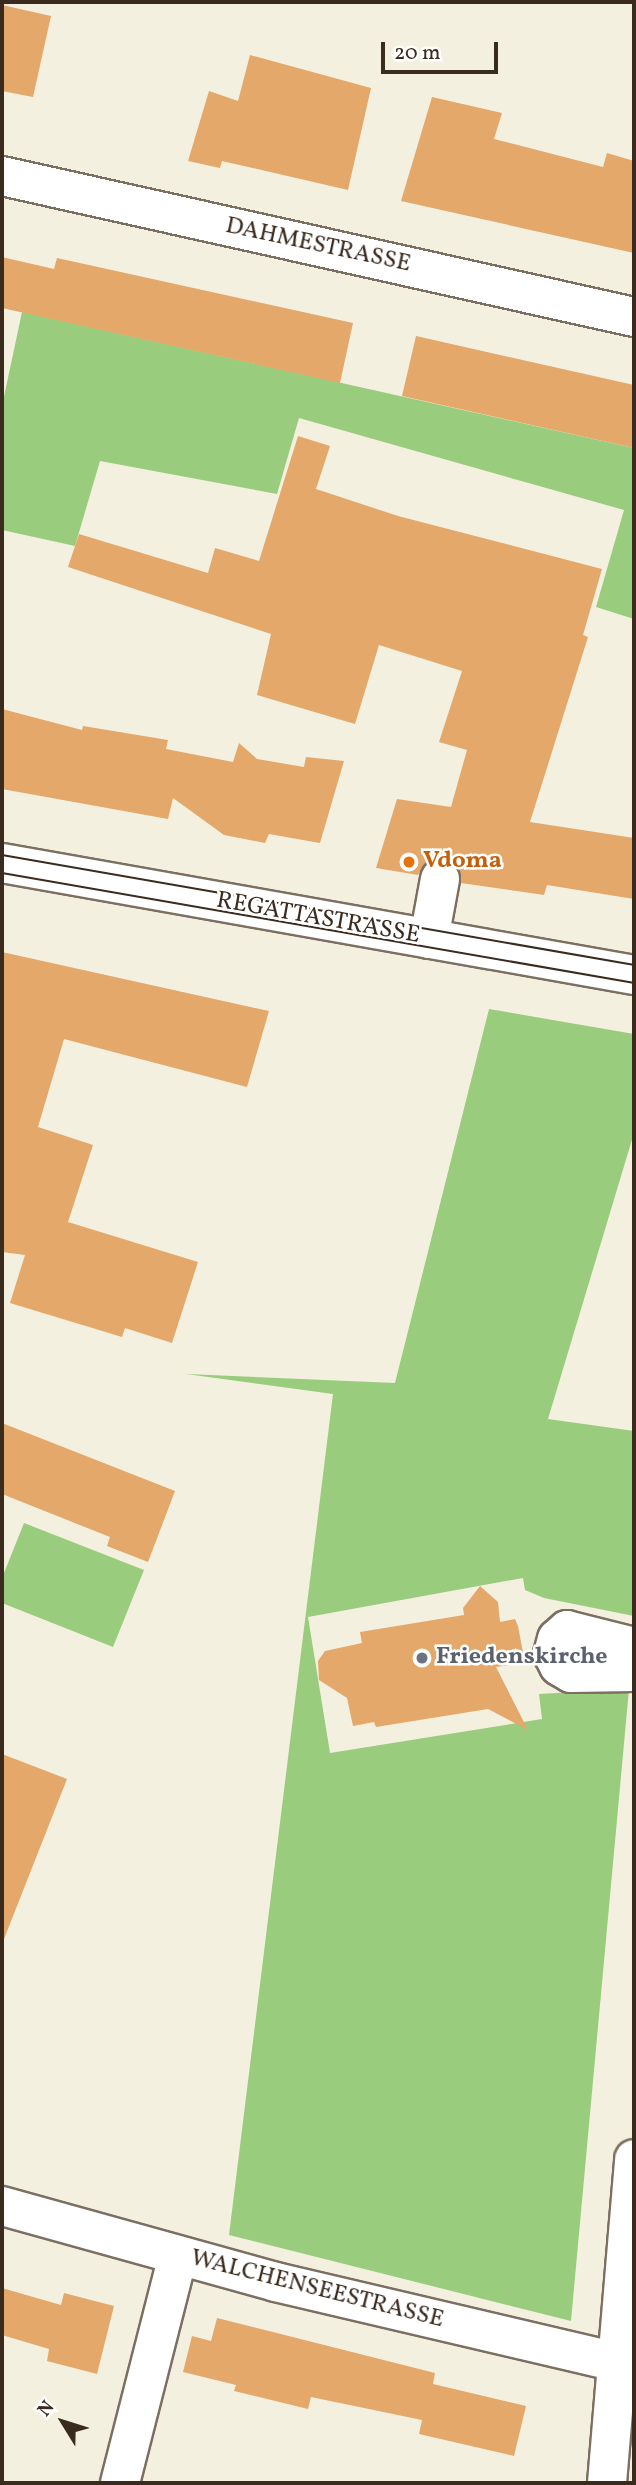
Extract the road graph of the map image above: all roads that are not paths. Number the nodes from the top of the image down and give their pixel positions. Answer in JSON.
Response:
{"nodes":[{"id":1,"x":2,"y":176,"type":"edge"},
{"id":2,"x":634,"y":317,"type":"edge"},
{"id":3,"x":2,"y":863,"type":"edge"},
{"id":4,"x":440,"y":879,"type":"dead end"},
{"id":5,"x":429,"y":939,"type":"junction"},
{"id":6,"x":634,"y":975,"type":"edge"},
{"id":7,"x":634,"y":1647,"type":"edge"},
{"id":8,"x":634,"y":1672,"type":"edge"},
{"id":9,"x":634,"y":2159,"type":"edge"},
{"id":10,"x":2,"y":2206,"type":"edge"},
{"id":11,"x":178,"y":2256,"type":"junction"},
{"id":12,"x":627,"y":2364,"type":"edge"},
{"id":13,"x":120,"y":2483,"type":"edge"},
{"id":14,"x":607,"y":2483,"type":"edge"}],
"edges":[{"from":1,"to":2,"type":"street","name":"DAHMESTRASSE"},
{"from":3,"to":5,"type":"street","name":"REGATTASTRASSE"},
{"from":4,"to":5,"type":"street"},
{"from":5,"to":6,"type":"street","name":"REGATTASTRASSE"},
{"from":7,"to":8,"type":"street"},
{"from":9,"to":12,"type":"street"},
{"from":10,"to":11,"type":"street","name":"WALCHENSEESTRASSE"},
{"from":11,"to":12,"type":"street","name":"WALCHENSEESTRASSE"},
{"from":11,"to":13,"type":"street"},
{"from":12,"to":14,"type":"street"}]}
